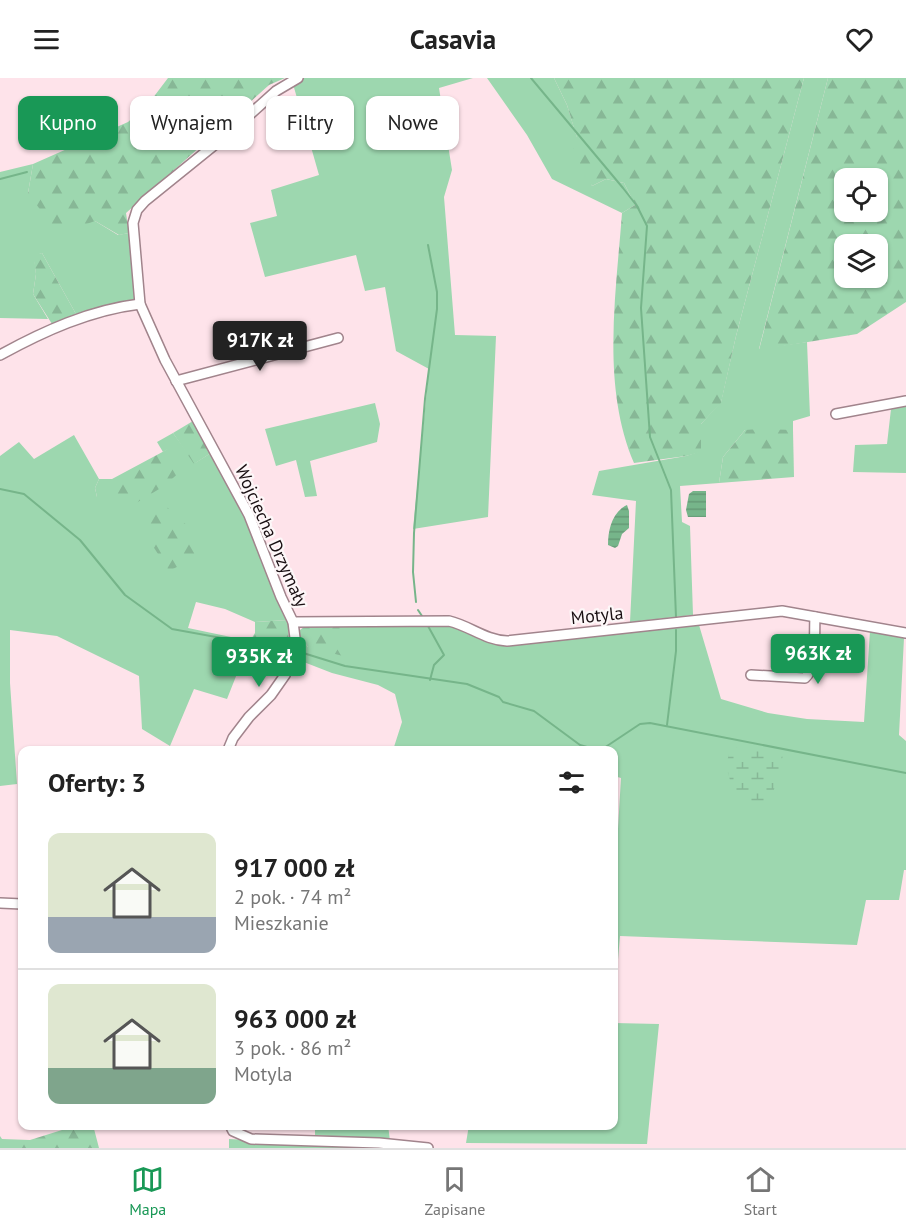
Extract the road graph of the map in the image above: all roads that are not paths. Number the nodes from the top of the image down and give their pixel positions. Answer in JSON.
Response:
{"nodes":[{"id":1,"x":298,"y":78,"type":"edge"},
{"id":2,"x":140,"y":304,"type":"junction"},
{"id":3,"x":338,"y":338,"type":"dead end"},
{"id":4,"x":0,"y":355,"type":"edge"},
{"id":5,"x":176,"y":381,"type":"junction"},
{"id":6,"x":906,"y":401,"type":"edge"},
{"id":7,"x":836,"y":414,"type":"dead end"},
{"id":8,"x":815,"y":617,"type":"junction"},
{"id":9,"x":293,"y":622,"type":"junction"},
{"id":10,"x":906,"y":633,"type":"edge"},
{"id":11,"x":752,"y":675,"type":"dead end"},
{"id":12,"x":230,"y":746,"type":"edge"},
{"id":13,"x":0,"y":903,"type":"edge"},
{"id":14,"x":18,"y":904,"type":"edge"},
{"id":15,"x":232,"y":1130,"type":"edge"},
{"id":16,"x":428,"y":1148,"type":"edge"}],
"edges":[{"from":1,"to":2,"type":"street"},
{"from":2,"to":4,"type":"street"},
{"from":2,"to":5,"type":"street","name":"Wojciecha Drzymały"},
{"from":3,"to":5,"type":"street"},
{"from":5,"to":9,"type":"street","name":"Wojciecha Drzymały"},
{"from":6,"to":7,"type":"street"},
{"from":8,"to":9,"type":"street","name":"Motyla"},
{"from":8,"to":10,"type":"street","name":"Motyla"},
{"from":8,"to":11,"type":"street"},
{"from":9,"to":12,"type":"street","name":"Wojciecha Drzymały"},
{"from":13,"to":14,"type":"street"},
{"from":15,"to":16,"type":"street"}]}
